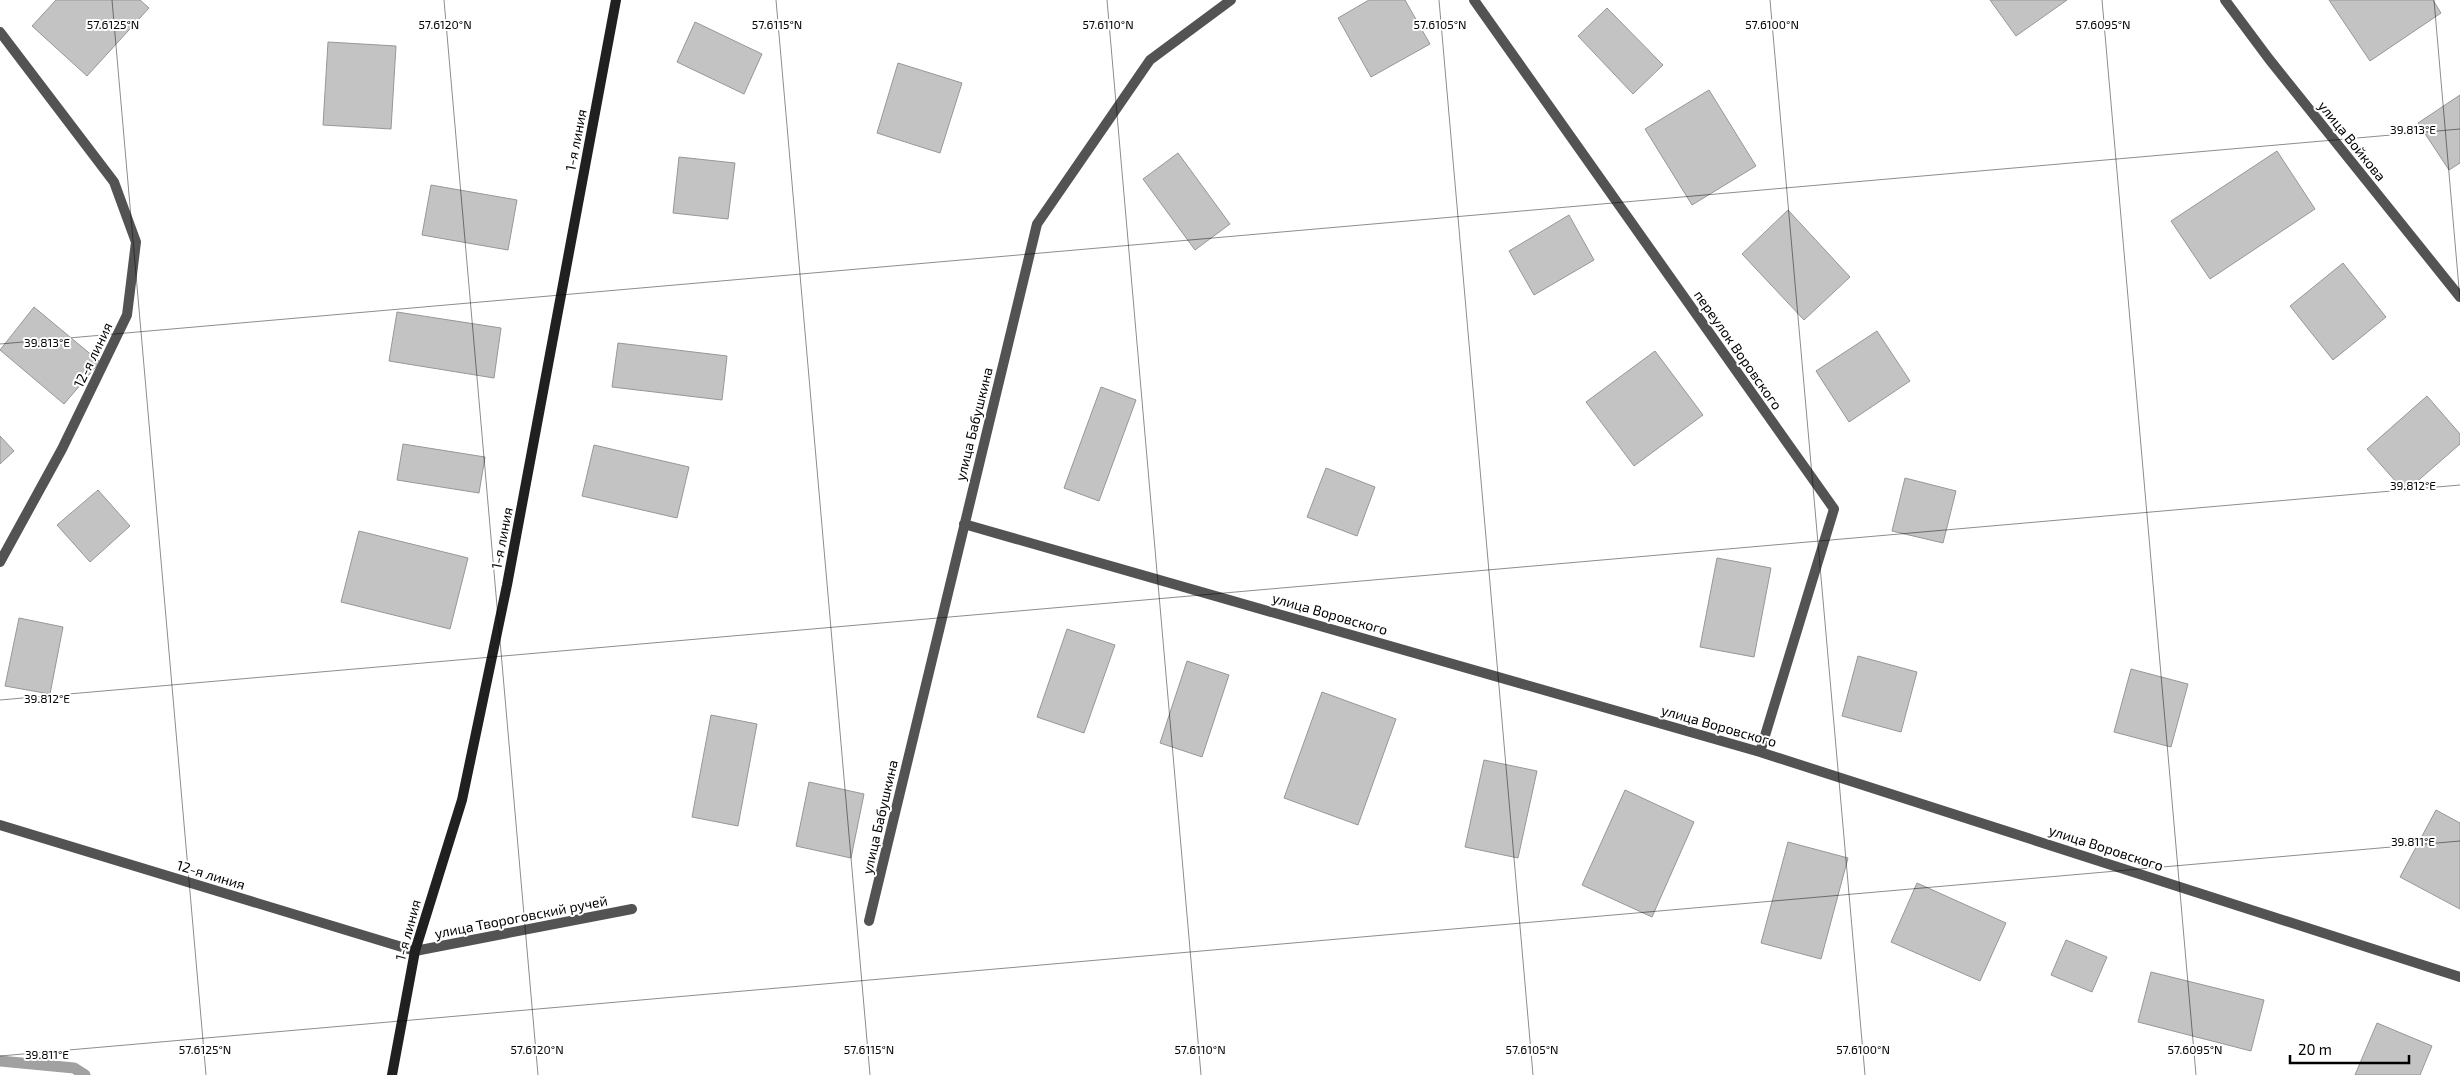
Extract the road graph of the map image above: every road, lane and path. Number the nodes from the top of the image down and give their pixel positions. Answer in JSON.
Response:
{"nodes":[{"id":1,"x":616,"y":0,"type":"edge"},
{"id":2,"x":1231,"y":0,"type":"edge"},
{"id":3,"x":1474,"y":0,"type":"edge"},
{"id":4,"x":2225,"y":0,"type":"edge"},
{"id":5,"x":0,"y":32,"type":"edge"},
{"id":6,"x":2460,"y":297,"type":"edge"},
{"id":7,"x":964,"y":524,"type":"junction"},
{"id":8,"x":0,"y":562,"type":"edge"},
{"id":9,"x":1760,"y":752,"type":"junction"},
{"id":10,"x":0,"y":825,"type":"edge"},
{"id":11,"x":632,"y":909,"type":"dead end"},
{"id":12,"x":870,"y":921,"type":"dead end"},
{"id":13,"x":415,"y":951,"type":"junction"},
{"id":14,"x":2460,"y":977,"type":"edge"},
{"id":15,"x":392,"y":1075,"type":"edge"}],
"edges":[{"from":1,"to":13,"type":"street","name":"1-я линия"},
{"from":2,"to":7,"type":"street","name":"улица Бабушкина"},
{"from":3,"to":9,"type":"street","name":"переулок Воровского"},
{"from":4,"to":6,"type":"street","name":"улица Войкова"},
{"from":5,"to":8,"type":"street","name":"12-я линия"},
{"from":7,"to":9,"type":"street","name":"улица Воровского"},
{"from":7,"to":12,"type":"street","name":"улица Бабушкина"},
{"from":9,"to":14,"type":"street","name":"улица Воровского"},
{"from":10,"to":13,"type":"street","name":"12-я линия"},
{"from":11,"to":13,"type":"street","name":"улица Твороговский ручей"},
{"from":13,"to":15,"type":"street","name":"1-я линия"}]}
